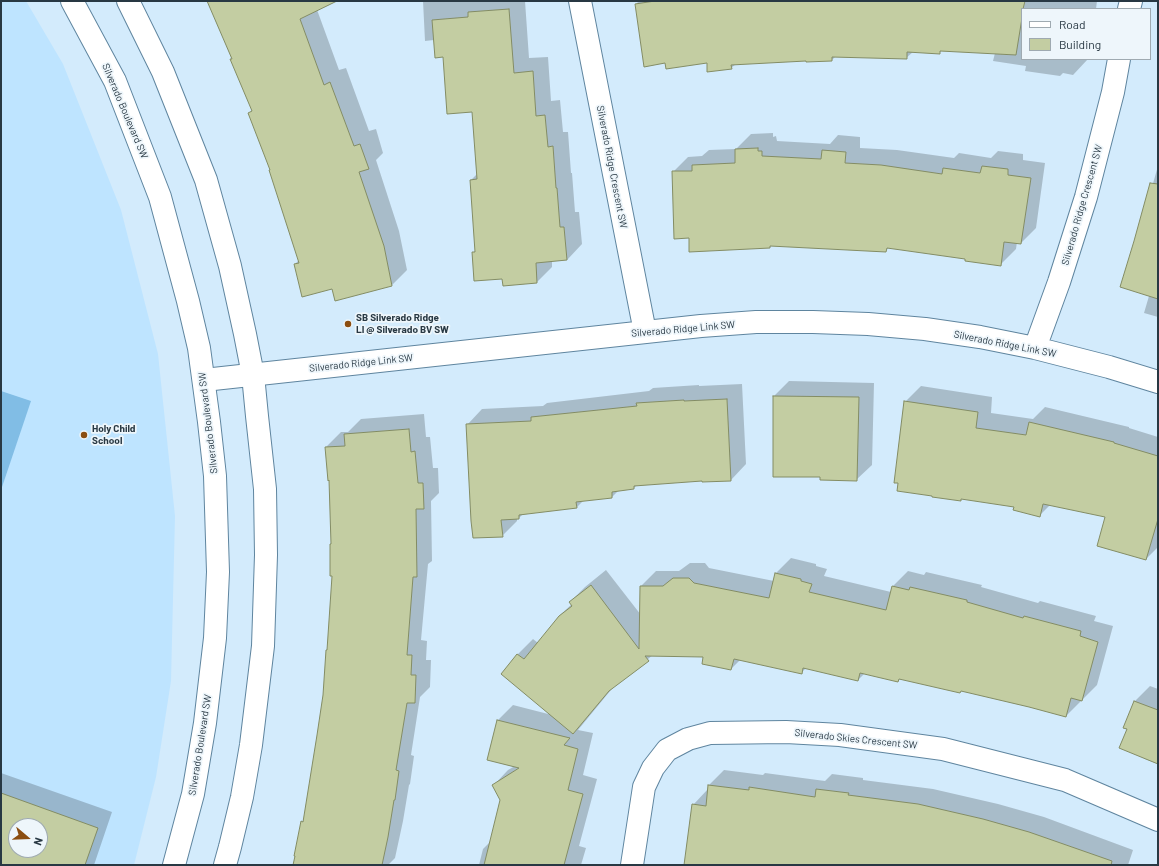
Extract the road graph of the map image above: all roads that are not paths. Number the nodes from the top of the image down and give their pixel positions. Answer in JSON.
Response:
{"nodes":[{"id":1,"x":72,"y":1,"type":"edge"},
{"id":2,"x":128,"y":1,"type":"edge"},
{"id":3,"x":580,"y":1,"type":"edge"},
{"id":4,"x":1119,"y":60,"type":"edge"},
{"id":5,"x":645,"y":332,"type":"junction"},
{"id":6,"x":1035,"y":348,"type":"junction"},
{"id":7,"x":253,"y":375,"type":"junction"},
{"id":8,"x":204,"y":380,"type":"junction"},
{"id":9,"x":1158,"y":382,"type":"edge"},
{"id":10,"x":1158,"y":820,"type":"edge"},
{"id":11,"x":174,"y":865,"type":"edge"},
{"id":12,"x":225,"y":865,"type":"edge"},
{"id":13,"x":632,"y":865,"type":"edge"}],
"edges":[{"from":1,"to":8,"type":"street","name":"Silverado Boulevard SW"},
{"from":2,"to":7,"type":"street"},
{"from":3,"to":5,"type":"street","name":"Silverado Ridge Crescent SW"},
{"from":4,"to":6,"type":"street","name":"Silverado Ridge Crescent SW"},
{"from":5,"to":6,"type":"street","name":"Silverado Ridge Link SW"},
{"from":5,"to":7,"type":"street","name":"Silverado Ridge Link SW"},
{"from":6,"to":9,"type":"street","name":"Silverado Ridge Link SW"},
{"from":7,"to":8,"type":"street","name":"Silverado Ridge Link SW"},
{"from":7,"to":12,"type":"street"},
{"from":8,"to":11,"type":"street","name":"Silverado Boulevard SW"},
{"from":10,"to":13,"type":"street","name":"Silverado Skies Crescent SW"}]}
